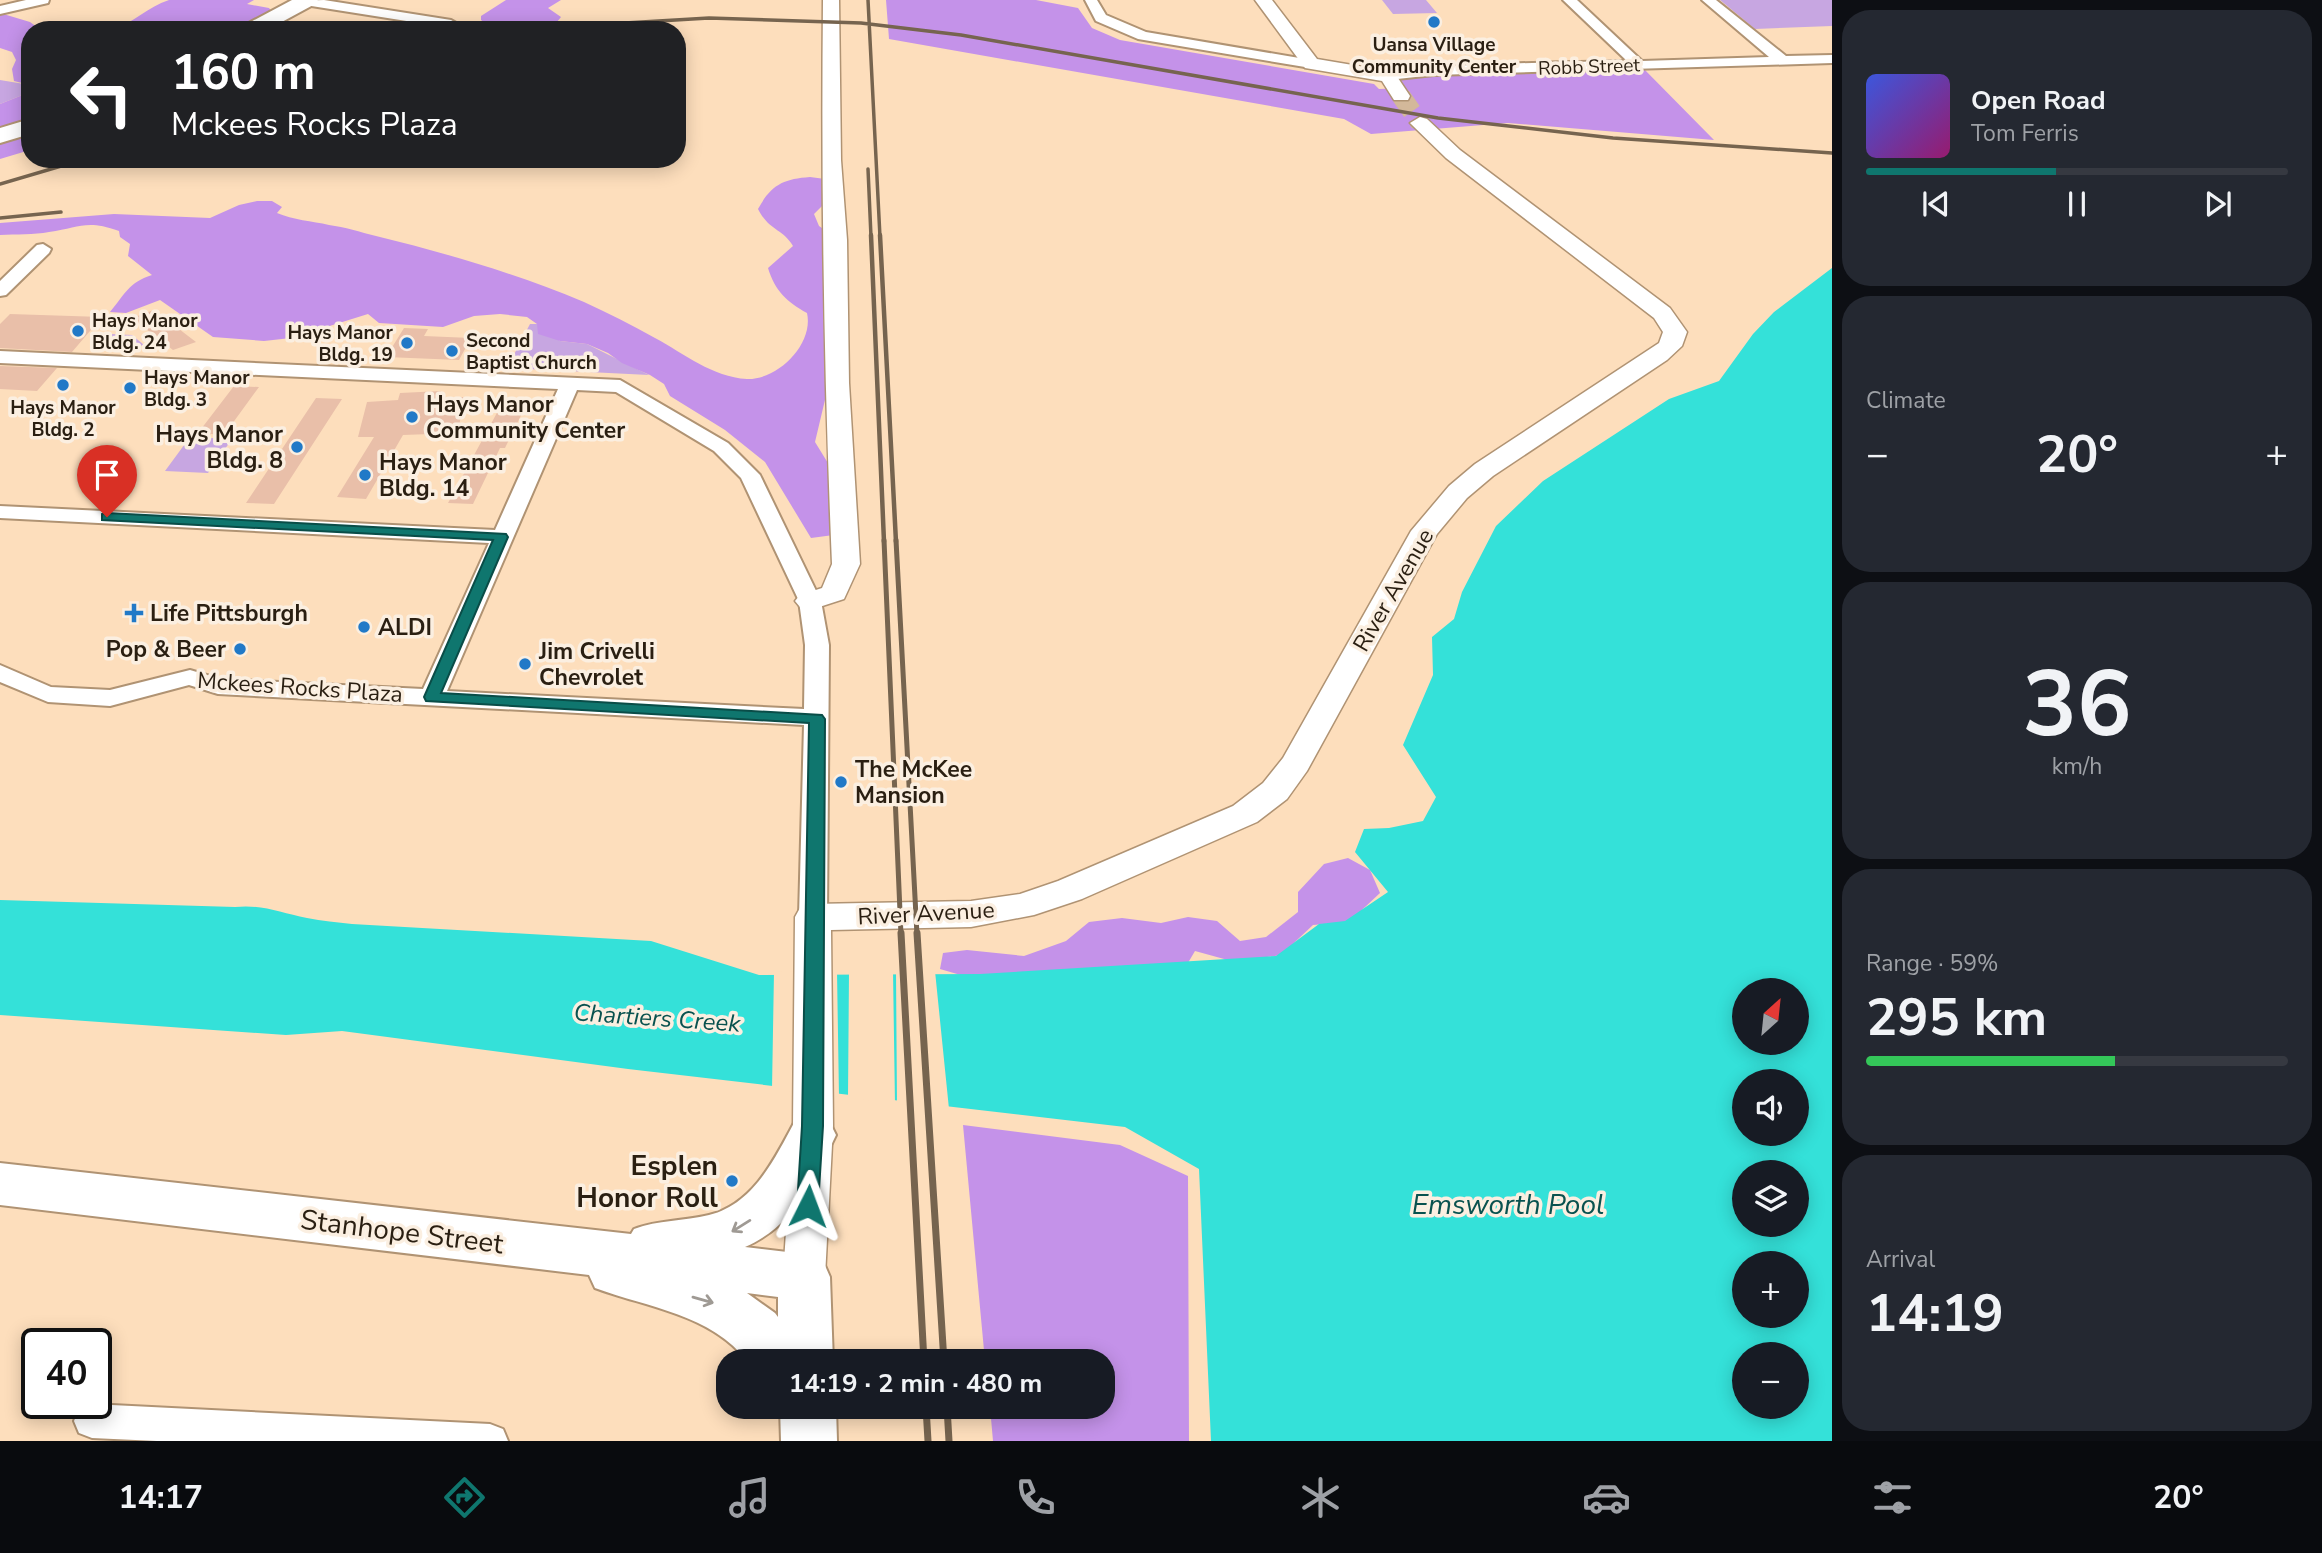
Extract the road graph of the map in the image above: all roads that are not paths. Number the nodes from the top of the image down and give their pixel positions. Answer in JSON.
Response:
{"nodes":[{"id":1,"x":43,"y":0,"type":"edge"},
{"id":2,"x":831,"y":0,"type":"edge"},
{"id":3,"x":1091,"y":0,"type":"edge"},
{"id":4,"x":1263,"y":0,"type":"edge"},
{"id":5,"x":1569,"y":0,"type":"edge"},
{"id":6,"x":1707,"y":0,"type":"edge"},
{"id":7,"x":307,"y":1,"type":"edge"},
{"id":8,"x":0,"y":10,"type":"edge"},
{"id":9,"x":268,"y":21,"type":"edge"},
{"id":10,"x":437,"y":21,"type":"edge"},
{"id":11,"x":1832,"y":58,"type":"edge"},
{"id":12,"x":1782,"y":60,"type":"junction"},
{"id":13,"x":1311,"y":64,"type":"junction"},
{"id":14,"x":1639,"y":65,"type":"junction"},
{"id":15,"x":1388,"y":76,"type":"junction"},
{"id":16,"x":21,"y":129,"type":"edge"},
{"id":17,"x":0,"y":136,"type":"edge"},
{"id":18,"x":43,"y":249,"type":"dead end"},
{"id":19,"x":0,"y":291,"type":"edge"},
{"id":20,"x":0,"y":357,"type":"edge"},
{"id":21,"x":570,"y":383,"type":"junction"},
{"id":22,"x":0,"y":512,"type":"edge"},
{"id":23,"x":501,"y":537,"type":"junction"},
{"id":24,"x":810,"y":601,"type":"junction"},
{"id":25,"x":0,"y":672,"type":"edge"},
{"id":26,"x":432,"y":697,"type":"junction"},
{"id":27,"x":817,"y":719,"type":"junction"},
{"id":28,"x":813,"y":917,"type":"junction"},
{"id":29,"x":812,"y":1131,"type":"junction"},
{"id":30,"x":0,"y":1184,"type":"edge"},
{"id":31,"x":563,"y":1249,"type":"junction"},
{"id":32,"x":804,"y":1277,"type":"junction"},
{"id":33,"x":772,"y":1349,"type":"edge"},
{"id":34,"x":806,"y":1349,"type":"edge"},
{"id":35,"x":92,"y":1422,"type":"dead end"},
{"id":36,"x":491,"y":1441,"type":"edge"}],
"edges":[{"from":1,"to":8,"type":"street"},
{"from":2,"to":24,"type":"street"},
{"from":3,"to":13,"type":"street","name":"Robb Street"},
{"from":4,"to":13,"type":"street"},
{"from":5,"to":14,"type":"street"},
{"from":6,"to":12,"type":"street"},
{"from":7,"to":9,"type":"main road"},
{"from":7,"to":10,"type":"street"},
{"from":11,"to":12,"type":"street","name":"Robb Street"},
{"from":12,"to":14,"type":"street","name":"Robb Street"},
{"from":13,"to":15,"type":"street","name":"Robb Street"},
{"from":14,"to":15,"type":"street","name":"Robb Street"},
{"from":15,"to":28,"type":"street","name":"River Avenue"},
{"from":16,"to":17,"type":"main road"},
{"from":18,"to":19,"type":"street"},
{"from":20,"to":21,"type":"street"},
{"from":21,"to":23,"type":"street"},
{"from":21,"to":24,"type":"street"},
{"from":22,"to":23,"type":"street"},
{"from":23,"to":26,"type":"street"},
{"from":24,"to":27,"type":"street"},
{"from":25,"to":26,"type":"street","name":"Mckees Rocks Plaza"},
{"from":26,"to":27,"type":"street","name":"Mckees Rocks Plaza"},
{"from":27,"to":28,"type":"street"},
{"from":28,"to":29,"type":"street"},
{"from":29,"to":31,"type":"main road","one_way":true},
{"from":29,"to":32,"type":"street"},
{"from":30,"to":31,"type":"main road","name":"Stanhope Street"},
{"from":31,"to":32,"type":"main road","name":"Stanhope Street"},
{"from":31,"to":33,"type":"main road","one_way":true},
{"from":32,"to":34,"type":"main road"},
{"from":35,"to":36,"type":"street"}]}
